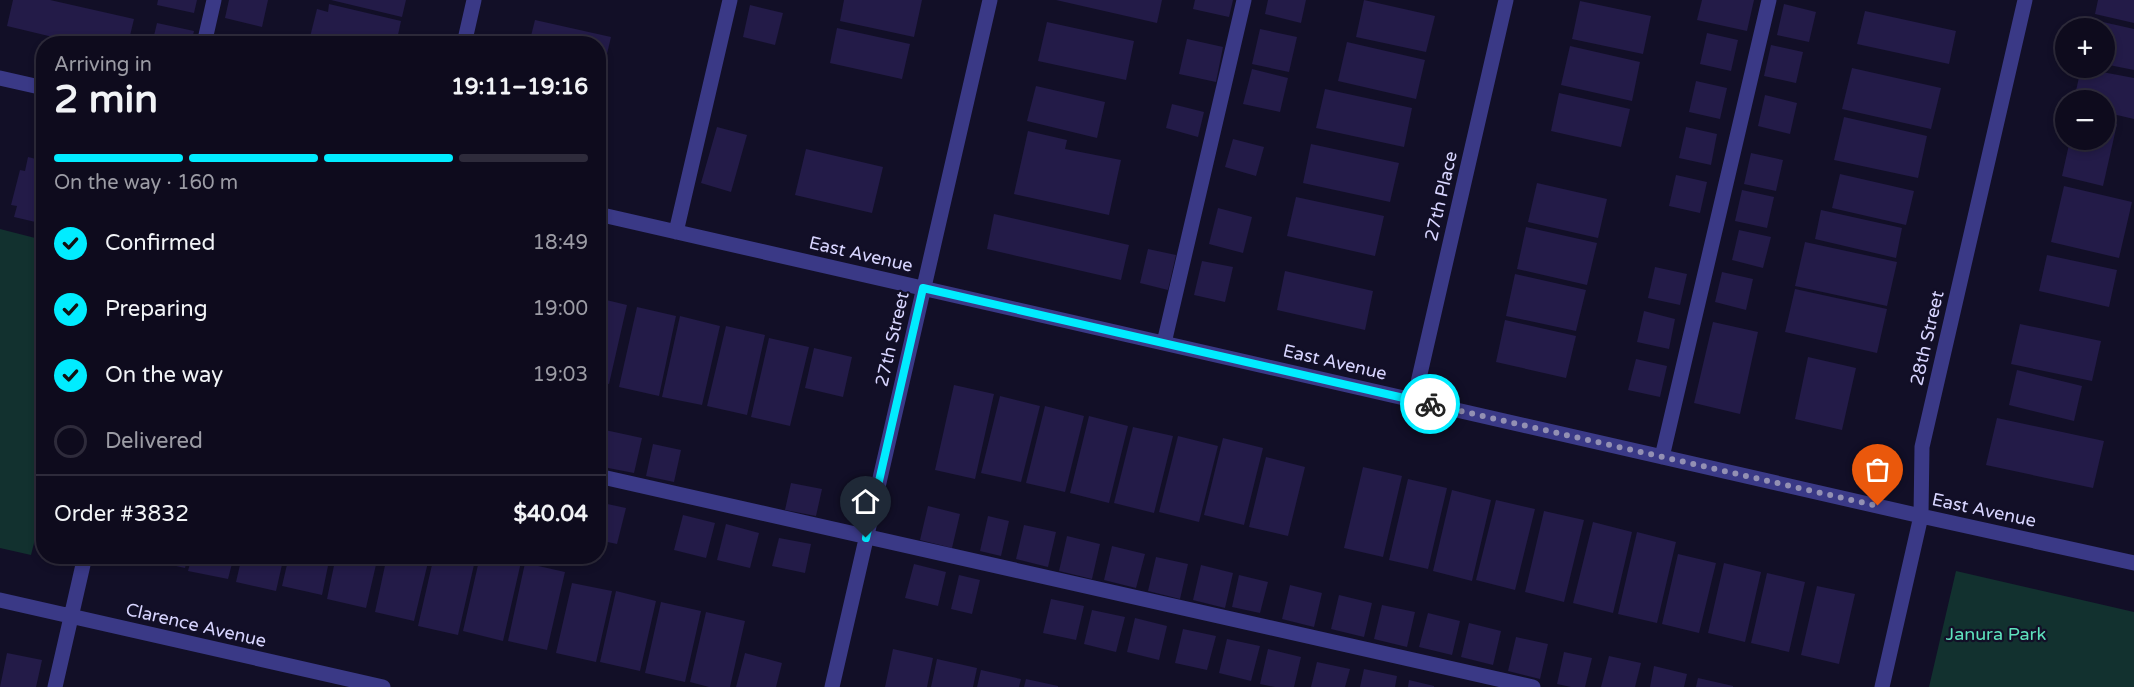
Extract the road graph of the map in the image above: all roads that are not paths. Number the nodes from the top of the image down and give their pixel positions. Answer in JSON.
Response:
{"nodes":[{"id":1,"x":214,"y":0,"type":"edge"},
{"id":2,"x":474,"y":0,"type":"edge"},
{"id":3,"x":730,"y":0,"type":"edge"},
{"id":4,"x":990,"y":0,"type":"edge"},
{"id":5,"x":1244,"y":0,"type":"edge"},
{"id":6,"x":1506,"y":0,"type":"edge"},
{"id":7,"x":1768,"y":0,"type":"edge"},
{"id":8,"x":2025,"y":0,"type":"edge"},
{"id":9,"x":206,"y":36,"type":"edge"},
{"id":10,"x":466,"y":36,"type":"edge"},
{"id":11,"x":0,"y":78,"type":"edge"},
{"id":12,"x":36,"y":85,"type":"edge"},
{"id":13,"x":606,"y":216,"type":"edge"},
{"id":14,"x":676,"y":232,"type":"junction"},
{"id":15,"x":923,"y":288,"type":"junction"},
{"id":16,"x":1164,"y":343,"type":"junction"},
{"id":17,"x":1414,"y":400,"type":"junction"},
{"id":18,"x":1662,"y":457,"type":"junction"},
{"id":19,"x":606,"y":478,"type":"edge"},
{"id":20,"x":1921,"y":516,"type":"junction"},
{"id":21,"x":866,"y":538,"type":"junction"},
{"id":22,"x":2134,"y":563,"type":"edge"},
{"id":23,"x":83,"y":564,"type":"edge"},
{"id":24,"x":0,"y":600,"type":"edge"},
{"id":25,"x":71,"y":616,"type":"junction"},
{"id":26,"x":55,"y":687,"type":"edge"},
{"id":27,"x":383,"y":687,"type":"edge"},
{"id":28,"x":832,"y":687,"type":"edge"},
{"id":29,"x":1533,"y":687,"type":"edge"},
{"id":30,"x":1882,"y":687,"type":"edge"}],
"edges":[{"from":1,"to":9,"type":"street"},
{"from":2,"to":10,"type":"street"},
{"from":3,"to":14,"type":"street"},
{"from":4,"to":15,"type":"street","name":"27th Street"},
{"from":5,"to":16,"type":"street"},
{"from":6,"to":17,"type":"street","name":"27th Place"},
{"from":7,"to":18,"type":"street"},
{"from":8,"to":20,"type":"street","name":"28th Street"},
{"from":11,"to":12,"type":"street"},
{"from":13,"to":14,"type":"street","name":"East Avenue"},
{"from":14,"to":15,"type":"street","name":"East Avenue"},
{"from":15,"to":16,"type":"street","name":"East Avenue"},
{"from":15,"to":21,"type":"street","name":"27th Street"},
{"from":16,"to":17,"type":"street","name":"East Avenue"},
{"from":17,"to":18,"type":"street","name":"East Avenue"},
{"from":18,"to":20,"type":"street","name":"East Avenue"},
{"from":19,"to":21,"type":"street"},
{"from":20,"to":22,"type":"street","name":"East Avenue"},
{"from":20,"to":30,"type":"street","name":"28th Street"},
{"from":21,"to":28,"type":"street","name":"27th Street"},
{"from":21,"to":29,"type":"street"},
{"from":23,"to":25,"type":"street"},
{"from":24,"to":25,"type":"street","name":"Clarence Avenue"},
{"from":25,"to":26,"type":"street"},
{"from":25,"to":27,"type":"street","name":"Clarence Avenue"}]}
